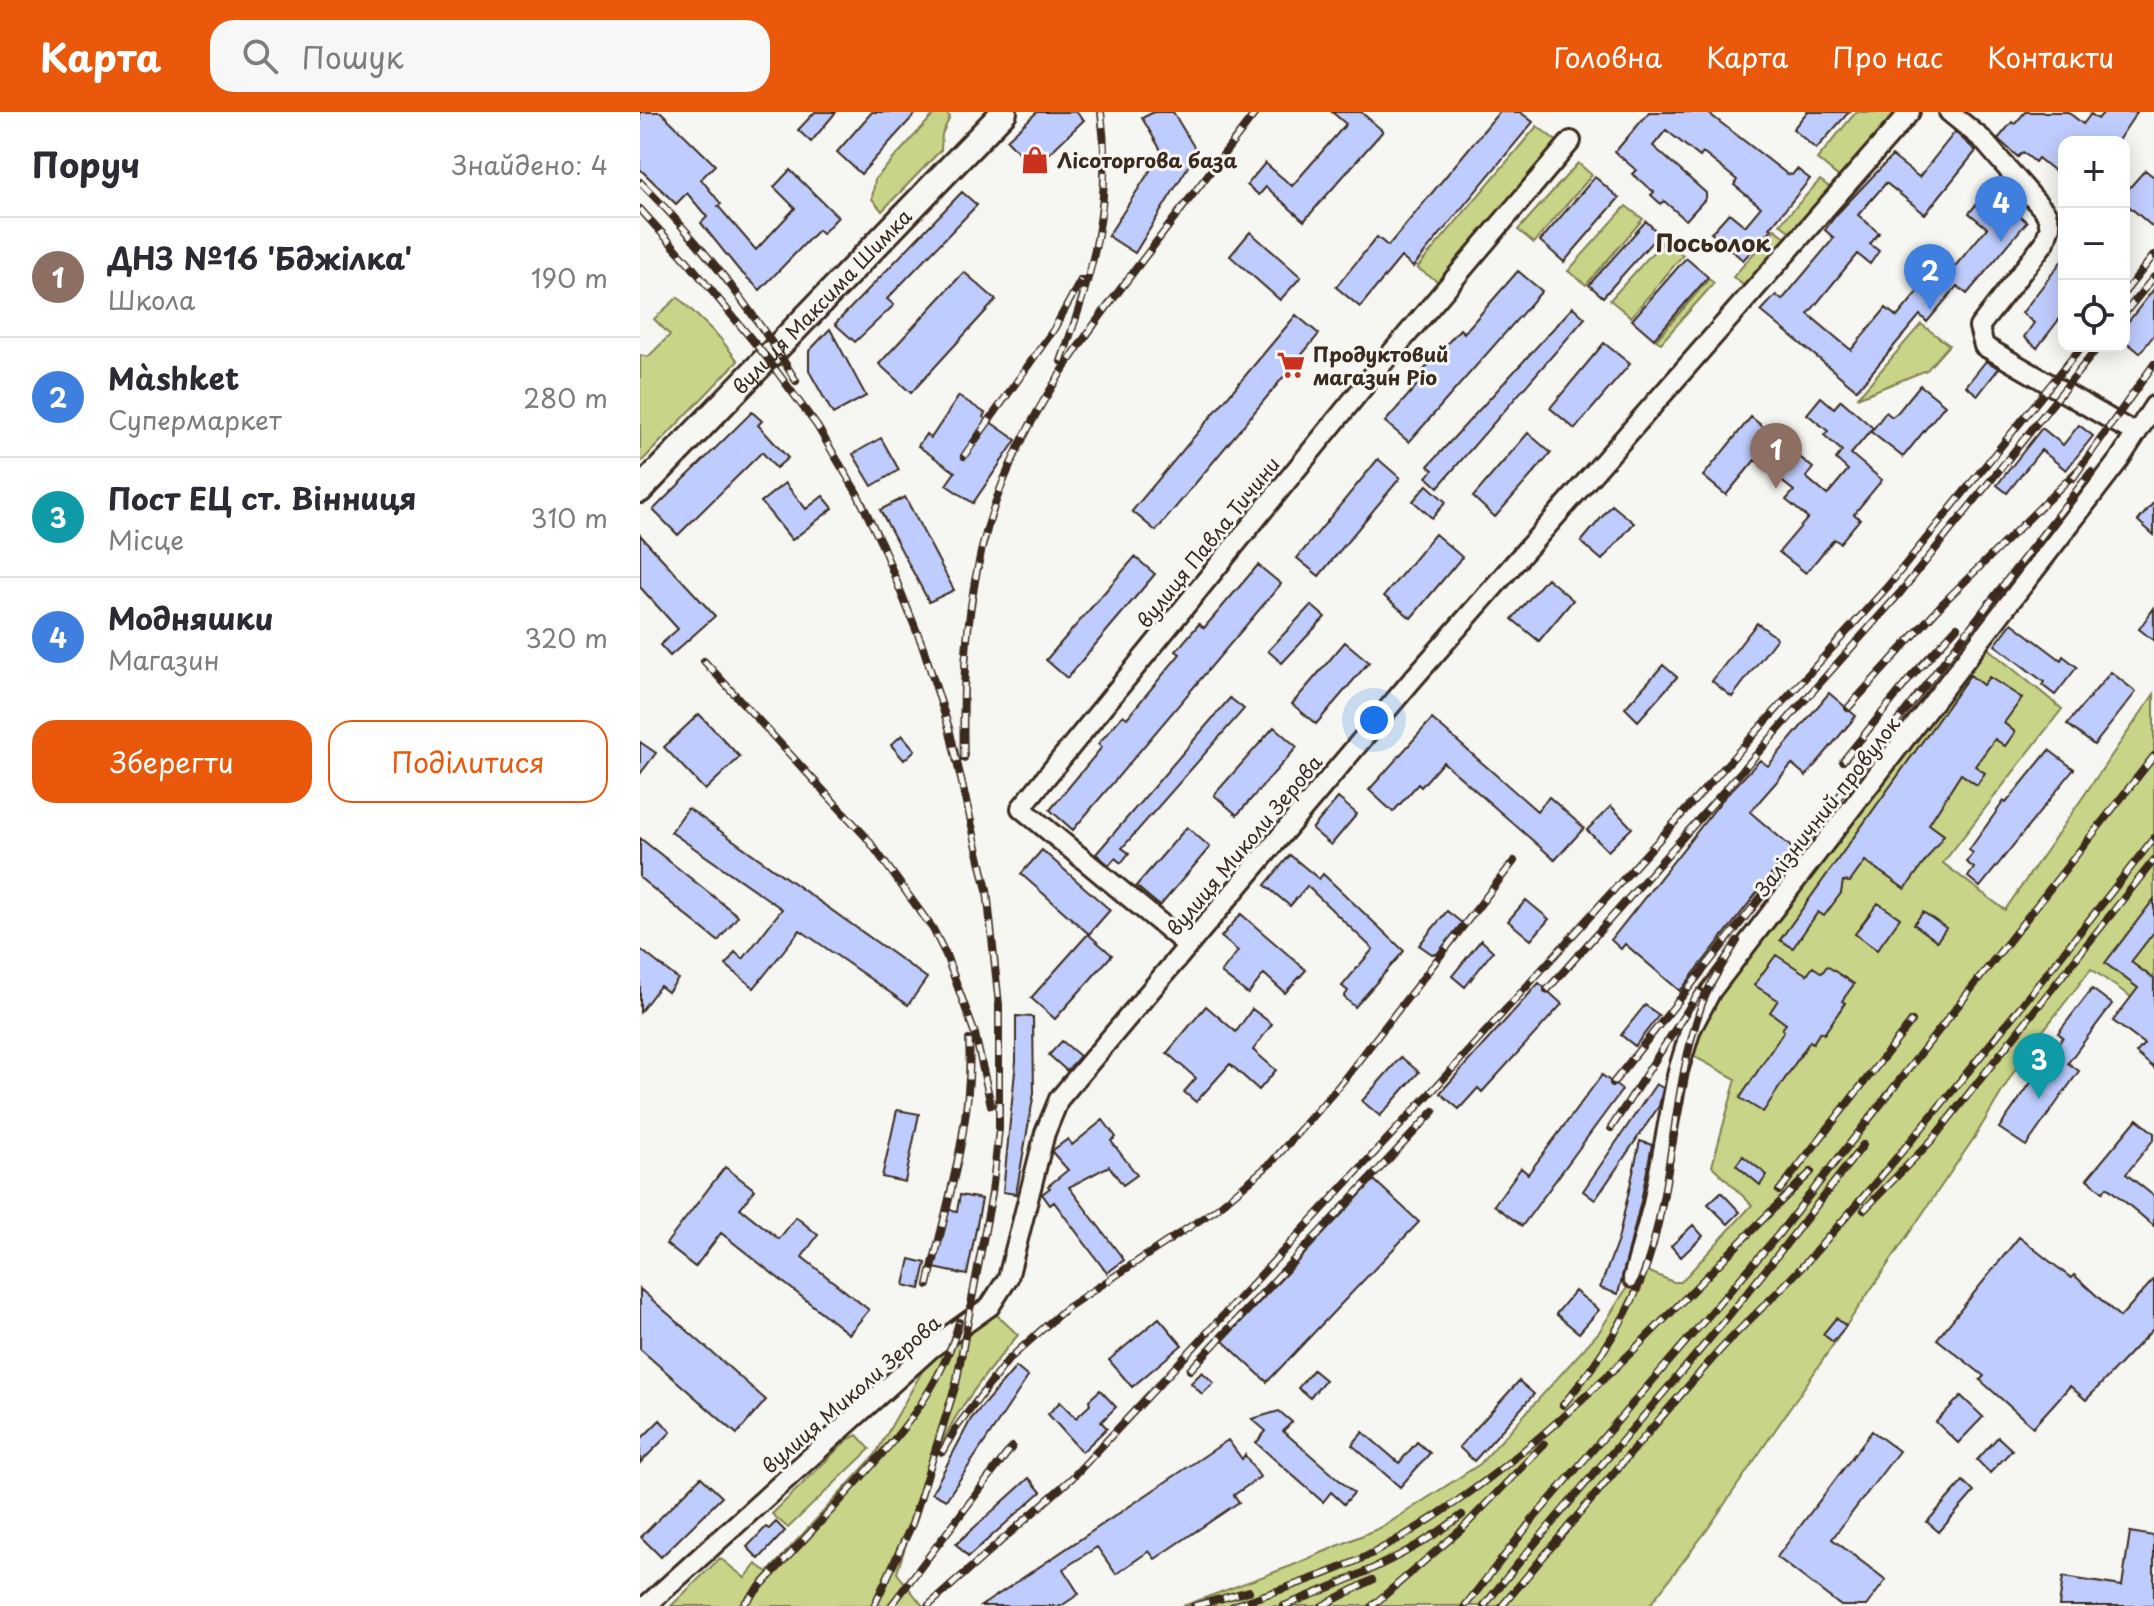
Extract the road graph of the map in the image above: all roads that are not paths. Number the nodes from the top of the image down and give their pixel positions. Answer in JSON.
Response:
{"nodes":[{"id":1,"x":1004,"y":112,"type":"edge"},
{"id":2,"x":1910,"y":112,"type":"edge"},
{"id":3,"x":1949,"y":112,"type":"edge"},
{"id":4,"x":1571,"y":141,"type":"dead end"},
{"id":5,"x":2154,"y":406,"type":"edge"},
{"id":6,"x":2136,"y":434,"type":"junction"},
{"id":7,"x":640,"y":490,"type":"edge"},
{"id":8,"x":1187,"y":945,"type":"junction"},
{"id":9,"x":1633,"y":1278,"type":"dead end"},
{"id":10,"x":646,"y":1606,"type":"edge"}],
"edges":[{"from":1,"to":7,"type":"main road","name":"вулиця Максима Шимка"},
{"from":2,"to":8,"type":"street","name":"вулиця Миколи Зерова"},
{"from":3,"to":6,"type":"street"},
{"from":4,"to":8,"type":"street","name":"вулиця Павла Тичини"},
{"from":5,"to":6,"type":"street","name":"Залізничний провулок"},
{"from":6,"to":9,"type":"street","name":"Залізничний провулок"},
{"from":8,"to":10,"type":"street","name":"вулиця Миколи Зерова"}]}
